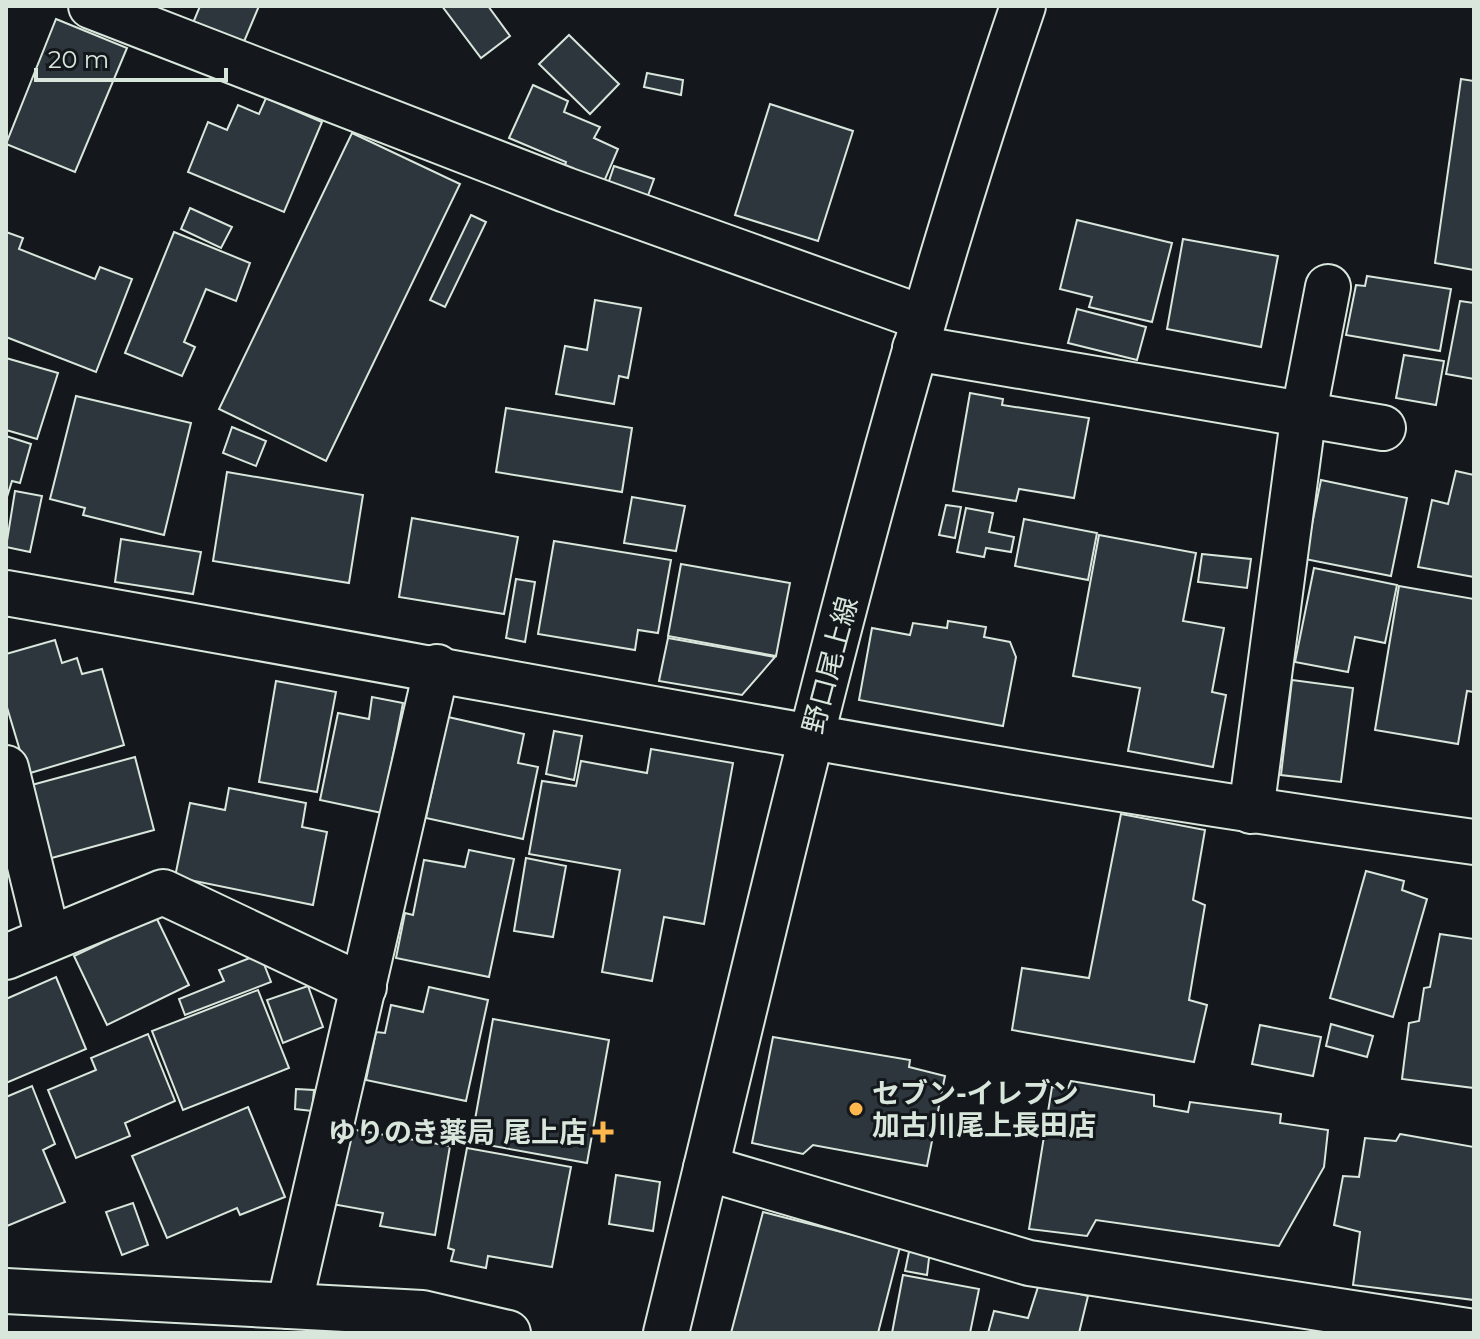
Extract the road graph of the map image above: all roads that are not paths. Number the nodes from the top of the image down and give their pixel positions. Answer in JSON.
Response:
{"nodes":[{"id":1,"x":91,"y":6,"type":"edge"},
{"id":2,"x":1023,"y":6,"type":"edge"},
{"id":3,"x":1328,"y":287,"type":"dead end"},
{"id":4,"x":919,"y":333,"type":"junction"},
{"id":5,"x":1304,"y":412,"type":"junction"},
{"id":6,"x":1383,"y":428,"type":"dead end"},
{"id":7,"x":6,"y":593,"type":"edge"},
{"id":8,"x":437,"y":667,"type":"junction"},
{"id":9,"x":810,"y":739,"type":"junction"},
{"id":10,"x":6,"y":768,"type":"edge"},
{"id":11,"x":1251,"y":811,"type":"junction"},
{"id":12,"x":1474,"y":842,"type":"edge"},
{"id":13,"x":48,"y":939,"type":"junction"},
{"id":14,"x":6,"y":957,"type":"edge"},
{"id":15,"x":364,"y":987,"type":"junction"},
{"id":16,"x":706,"y":1168,"type":"junction"},
{"id":17,"x":6,"y":1291,"type":"edge"},
{"id":18,"x":289,"y":1306,"type":"junction"},
{"id":19,"x":1474,"y":1332,"type":"edge"},
{"id":20,"x":508,"y":1333,"type":"edge"},
{"id":21,"x":666,"y":1333,"type":"edge"}],
"edges":[{"from":1,"to":4,"type":"street"},
{"from":2,"to":4,"type":"street","name":"野口尾上線"},
{"from":3,"to":5,"type":"street"},
{"from":4,"to":5,"type":"street"},
{"from":4,"to":9,"type":"street","name":"野口尾上線"},
{"from":5,"to":6,"type":"street"},
{"from":5,"to":11,"type":"street"},
{"from":7,"to":8,"type":"street"},
{"from":8,"to":9,"type":"street"},
{"from":8,"to":15,"type":"street"},
{"from":9,"to":11,"type":"street"},
{"from":9,"to":16,"type":"street","name":"野口尾上線"},
{"from":10,"to":13,"type":"street"},
{"from":11,"to":12,"type":"street"},
{"from":13,"to":14,"type":"street"},
{"from":13,"to":15,"type":"street"},
{"from":15,"to":18,"type":"street"},
{"from":16,"to":19,"type":"street"},
{"from":16,"to":21,"type":"street","name":"野口尾上線"},
{"from":17,"to":18,"type":"street"},
{"from":18,"to":20,"type":"street"}]}
